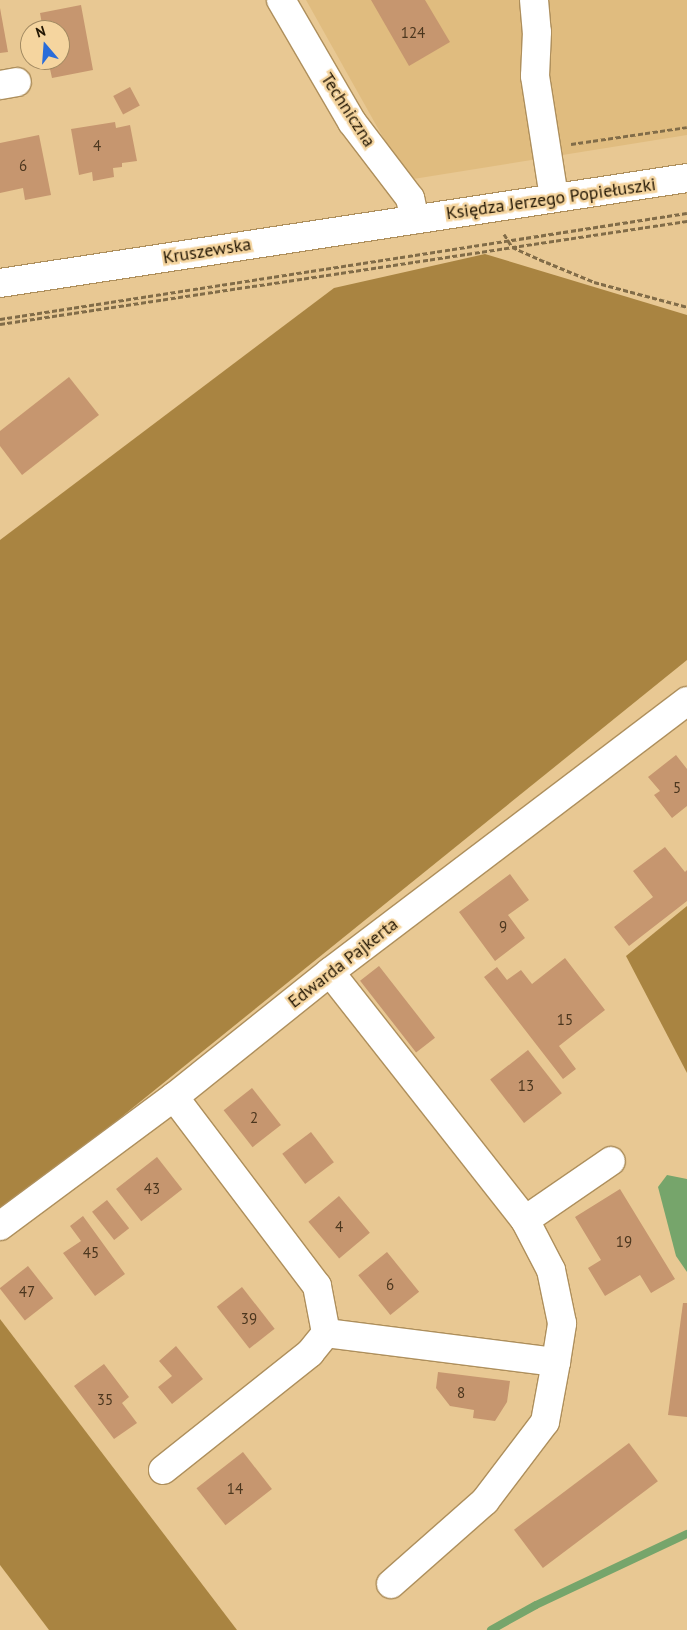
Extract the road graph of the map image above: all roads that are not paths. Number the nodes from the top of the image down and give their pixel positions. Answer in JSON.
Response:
{"nodes":[{"id":1,"x":281,"y":0,"type":"edge"},
{"id":2,"x":534,"y":0,"type":"edge"},
{"id":3,"x":687,"y":178,"type":"edge"},
{"id":4,"x":554,"y":198,"type":"junction"},
{"id":5,"x":415,"y":219,"type":"junction"},
{"id":6,"x":0,"y":283,"type":"edge"},
{"id":7,"x":687,"y":702,"type":"edge"},
{"id":8,"x":330,"y":972,"type":"junction"},
{"id":9,"x":174,"y":1097,"type":"junction"},
{"id":10,"x":611,"y":1161,"type":"dead end"},
{"id":11,"x":525,"y":1220,"type":"junction"},
{"id":12,"x":0,"y":1226,"type":"edge"},
{"id":13,"x":326,"y":1333,"type":"junction"},
{"id":14,"x":556,"y":1362,"type":"junction"},
{"id":15,"x":163,"y":1470,"type":"dead end"},
{"id":16,"x":391,"y":1584,"type":"dead end"}],
"edges":[{"from":1,"to":5,"type":"street","name":"Techniczna"},
{"from":2,"to":4,"type":"street"},
{"from":3,"to":4,"type":"street","name":"Księdza Jerzego Popiełuszki"},
{"from":4,"to":5,"type":"street","name":"Księdza Jerzego Popiełuszki"},
{"from":5,"to":6,"type":"street","name":"Kruszewska"},
{"from":7,"to":8,"type":"street","name":"Edwarda Pajkerta"},
{"from":8,"to":9,"type":"street","name":"Edwarda Pajkerta"},
{"from":8,"to":11,"type":"street"},
{"from":9,"to":12,"type":"street","name":"Edwarda Pajkerta"},
{"from":9,"to":13,"type":"street"},
{"from":10,"to":11,"type":"street"},
{"from":11,"to":14,"type":"street"},
{"from":13,"to":14,"type":"street"},
{"from":13,"to":15,"type":"street"},
{"from":14,"to":16,"type":"street"}]}
